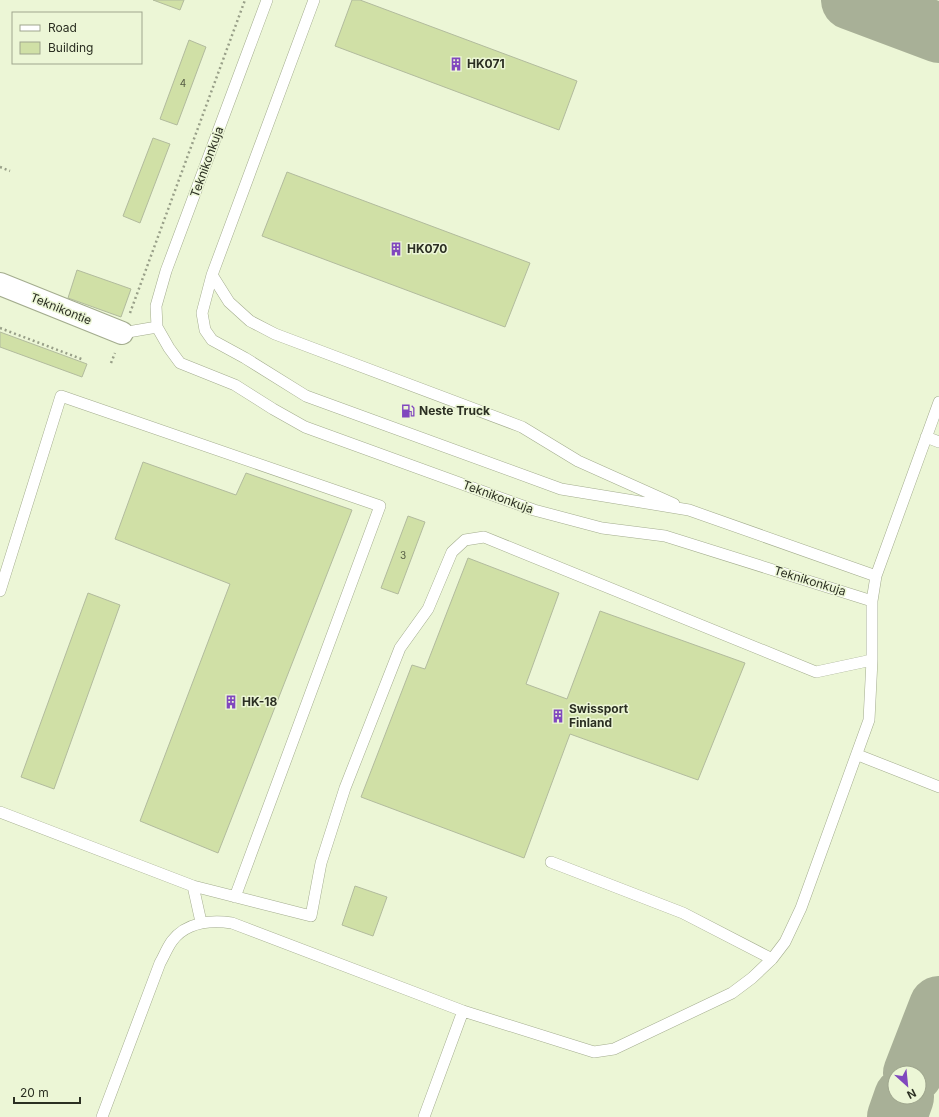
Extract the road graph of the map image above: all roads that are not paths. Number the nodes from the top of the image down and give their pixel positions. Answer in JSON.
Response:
{"nodes":[{"id":1,"x":267,"y":0,"type":"edge"},
{"id":2,"x":314,"y":0,"type":"edge"},
{"id":3,"x":212,"y":275,"type":"junction"},
{"id":4,"x":0,"y":284,"type":"edge"},
{"id":5,"x":157,"y":326,"type":"junction"},
{"id":6,"x":122,"y":333,"type":"joint"},
{"id":7,"x":939,"y":402,"type":"edge"},
{"id":8,"x":926,"y":437,"type":"junction"},
{"id":9,"x":939,"y":442,"type":"edge"},
{"id":10,"x":689,"y":510,"type":"junction"},
{"id":11,"x":876,"y":576,"type":"junction"},
{"id":12,"x":0,"y":591,"type":"edge"},
{"id":13,"x":872,"y":601,"type":"junction"},
{"id":14,"x":872,"y":660,"type":"junction"},
{"id":15,"x":858,"y":755,"type":"junction"},
{"id":16,"x":939,"y":787,"type":"edge"},
{"id":17,"x":0,"y":812,"type":"edge"},
{"id":18,"x":551,"y":862,"type":"dead end"},
{"id":19,"x":193,"y":886,"type":"junction"},
{"id":20,"x":235,"y":897,"type":"junction"},
{"id":21,"x":201,"y":922,"type":"junction"},
{"id":22,"x":772,"y":960,"type":"junction"},
{"id":23,"x":463,"y":1011,"type":"junction"},
{"id":24,"x":102,"y":1117,"type":"edge"},
{"id":25,"x":424,"y":1117,"type":"edge"}],
"edges":[{"from":1,"to":5,"type":"lane","name":"Teknikonkuja"},
{"from":2,"to":3,"type":"lane"},
{"from":3,"to":10,"type":"lane"},
{"from":3,"to":10,"type":"lane"},
{"from":4,"to":6,"type":"street","name":"Teknikontie"},
{"from":5,"to":6,"type":"lane"},
{"from":5,"to":13,"type":"lane","name":"Teknikonkuja"},
{"from":7,"to":8,"type":"lane"},
{"from":8,"to":9,"type":"lane"},
{"from":8,"to":11,"type":"lane"},
{"from":10,"to":11,"type":"lane"},
{"from":11,"to":13,"type":"lane"},
{"from":12,"to":20,"type":"lane"},
{"from":13,"to":14,"type":"lane"},
{"from":14,"to":15,"type":"lane"},
{"from":14,"to":20,"type":"lane"},
{"from":15,"to":16,"type":"lane"},
{"from":15,"to":22,"type":"lane"},
{"from":17,"to":19,"type":"lane"},
{"from":18,"to":22,"type":"lane"},
{"from":19,"to":20,"type":"lane"},
{"from":19,"to":21,"type":"lane"},
{"from":21,"to":23,"type":"lane"},
{"from":21,"to":24,"type":"lane"},
{"from":22,"to":23,"type":"lane"},
{"from":23,"to":25,"type":"lane"}]}
